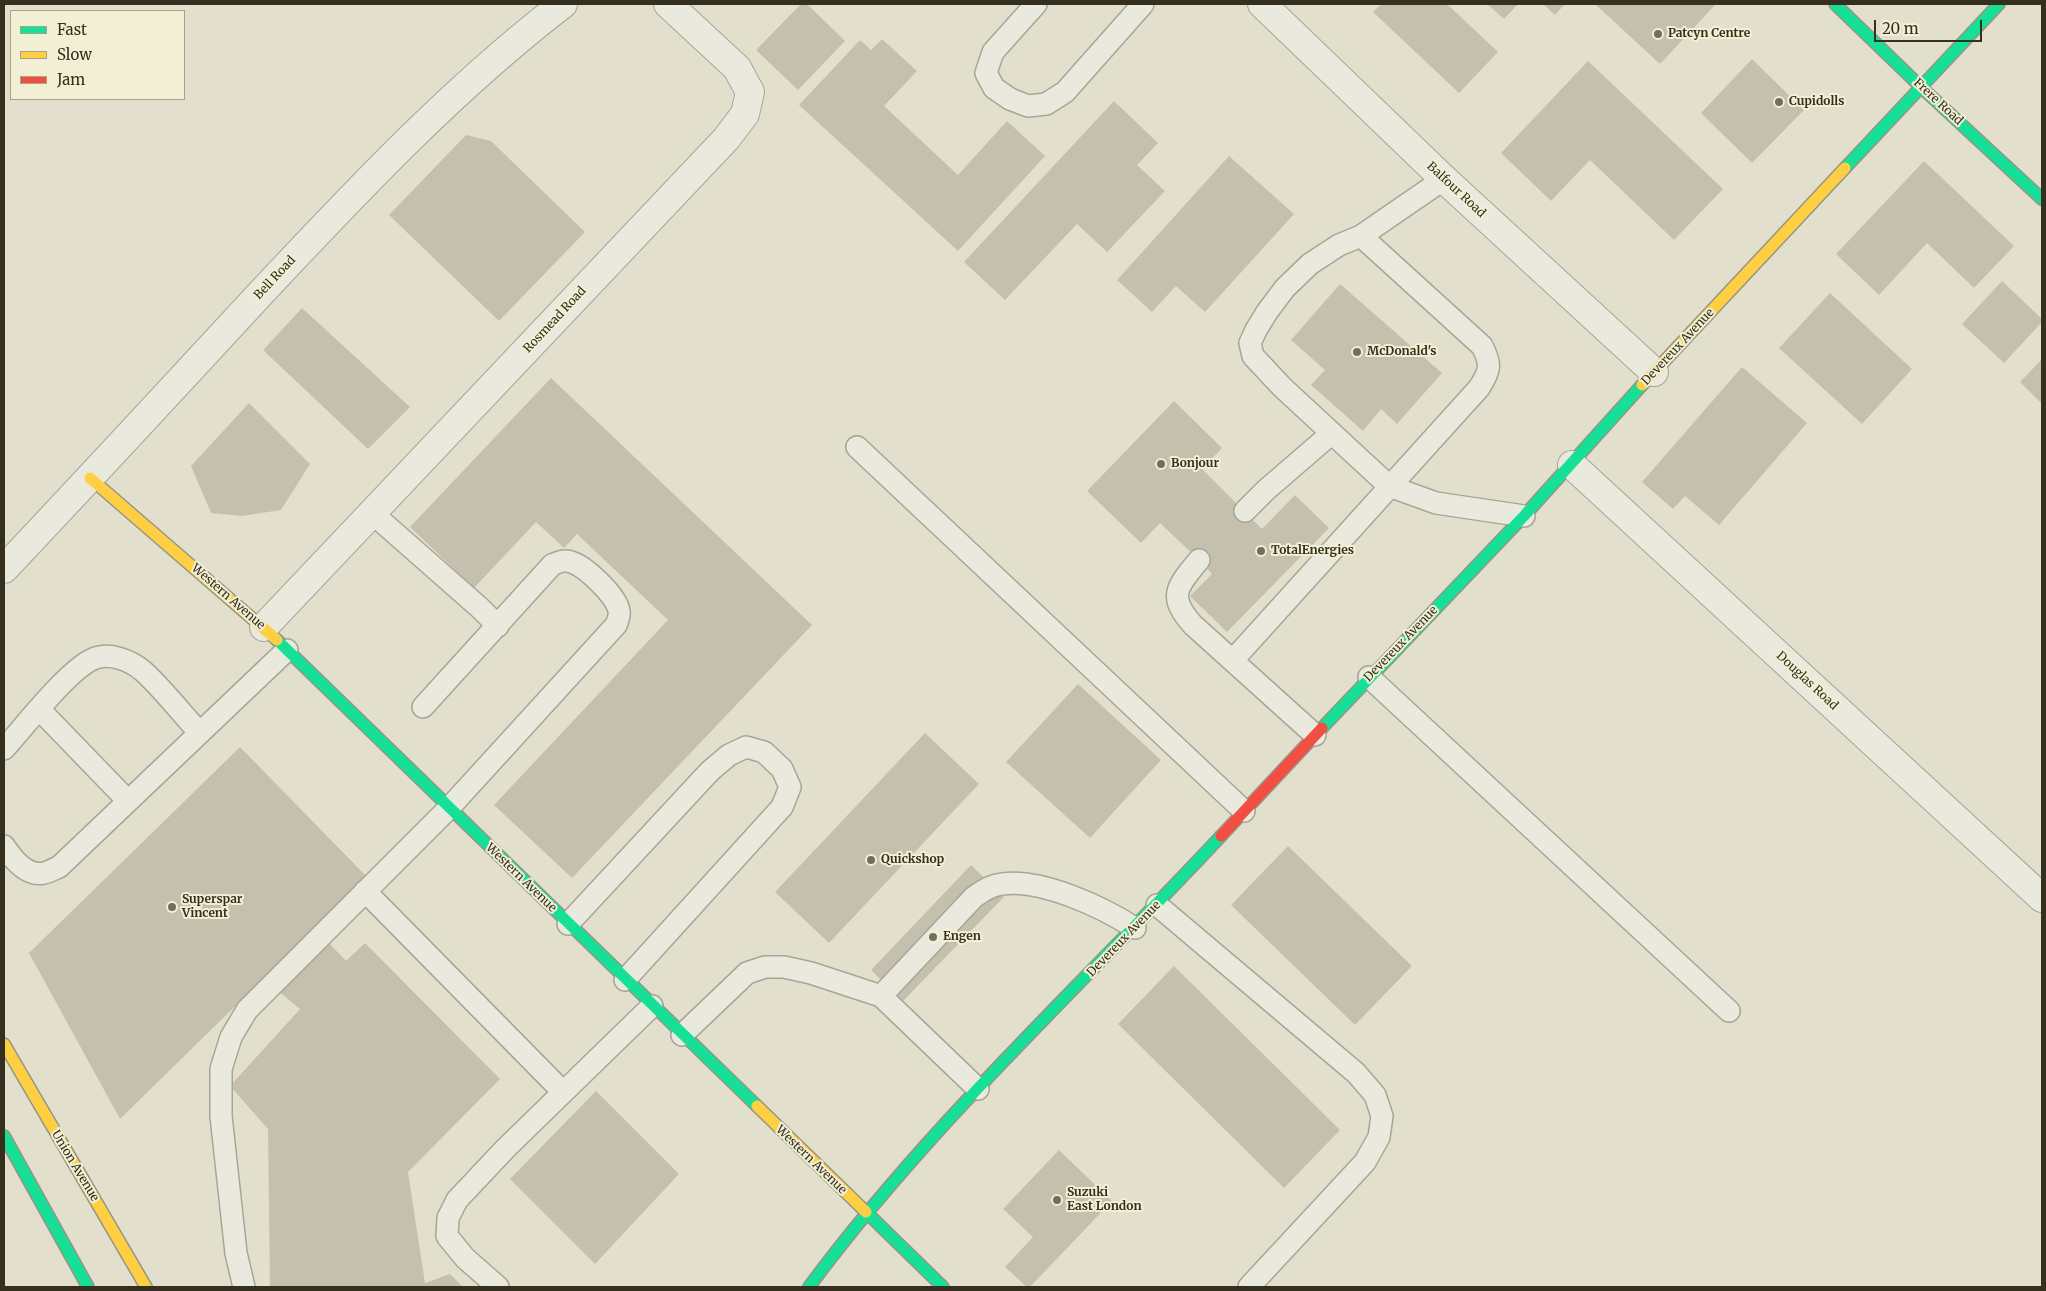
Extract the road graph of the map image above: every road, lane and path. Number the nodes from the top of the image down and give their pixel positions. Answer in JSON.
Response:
{"nodes":[{"id":1,"x":563,"y":4,"type":"edge"},
{"id":2,"x":668,"y":4,"type":"edge"},
{"id":3,"x":1036,"y":4,"type":"edge"},
{"id":4,"x":1143,"y":4,"type":"edge"},
{"id":5,"x":1262,"y":4,"type":"edge"},
{"id":6,"x":1835,"y":4,"type":"edge"},
{"id":7,"x":1998,"y":4,"type":"edge"},
{"id":8,"x":1921,"y":87,"type":"junction"},
{"id":9,"x":1444,"y":178,"type":"junction"},
{"id":10,"x":2042,"y":199,"type":"edge"},
{"id":11,"x":1361,"y":236,"type":"junction"},
{"id":12,"x":1654,"y":372,"type":"junction"},
{"id":13,"x":1332,"y":433,"type":"junction"},
{"id":14,"x":857,"y":447,"type":"dead end"},
{"id":15,"x":1572,"y":464,"type":"junction"},
{"id":16,"x":90,"y":478,"type":"junction"},
{"id":17,"x":1389,"y":486,"type":"junction"},
{"id":18,"x":1245,"y":511,"type":"dead end"},
{"id":19,"x":372,"y":513,"type":"junction"},
{"id":20,"x":1524,"y":516,"type":"junction"},
{"id":21,"x":1199,"y":560,"type":"dead end"},
{"id":22,"x":4,"y":569,"type":"edge"},
{"id":23,"x":498,"y":626,"type":"junction"},
{"id":24,"x":264,"y":627,"type":"junction"},
{"id":25,"x":287,"y":650,"type":"junction"},
{"id":26,"x":1233,"y":660,"type":"junction"},
{"id":27,"x":1369,"y":677,"type":"junction"},
{"id":28,"x":423,"y":707,"type":"dead end"},
{"id":29,"x":39,"y":709,"type":"junction"},
{"id":30,"x":200,"y":733,"type":"junction"},
{"id":31,"x":1315,"y":735,"type":"junction"},
{"id":32,"x":4,"y":749,"type":"edge"},
{"id":33,"x":128,"y":801,"type":"junction"},
{"id":34,"x":449,"y":808,"type":"junction"},
{"id":35,"x":1244,"y":811,"type":"junction"},
{"id":36,"x":4,"y":846,"type":"edge"},
{"id":37,"x":365,"y":891,"type":"junction"},
{"id":38,"x":2042,"y":898,"type":"edge"},
{"id":39,"x":1157,"y":906,"type":"junction"},
{"id":40,"x":568,"y":924,"type":"junction"},
{"id":41,"x":1135,"y":928,"type":"junction"},
{"id":42,"x":625,"y":980,"type":"junction"},
{"id":43,"x":880,"y":996,"type":"junction"},
{"id":44,"x":652,"y":1006,"type":"junction"},
{"id":45,"x":1729,"y":1011,"type":"dead end"},
{"id":46,"x":682,"y":1035,"type":"junction"},
{"id":47,"x":4,"y":1044,"type":"edge"},
{"id":48,"x":978,"y":1089,"type":"junction"},
{"id":49,"x":563,"y":1092,"type":"junction"},
{"id":50,"x":4,"y":1136,"type":"edge"},
{"id":51,"x":867,"y":1214,"type":"junction"},
{"id":52,"x":88,"y":1287,"type":"edge"},
{"id":53,"x":146,"y":1287,"type":"edge"},
{"id":54,"x":244,"y":1287,"type":"edge"},
{"id":55,"x":498,"y":1287,"type":"edge"},
{"id":56,"x":809,"y":1287,"type":"edge"},
{"id":57,"x":943,"y":1287,"type":"edge"},
{"id":58,"x":1249,"y":1287,"type":"edge"}],
"edges":[{"from":1,"to":16,"type":"street","name":"Bell Road"},
{"from":2,"to":19,"type":"street","name":"Rosmead Road"},
{"from":3,"to":4,"type":"lane"},
{"from":5,"to":9,"type":"street","name":"Balfour Road"},
{"from":6,"to":8,"type":"main road","name":"Frere Road"},
{"from":7,"to":8,"type":"main road","name":"Devereux Avenue"},
{"from":8,"to":10,"type":"main road","name":"Frere Road"},
{"from":8,"to":12,"type":"main road","name":"Devereux Avenue"},
{"from":9,"to":11,"type":"lane"},
{"from":9,"to":12,"type":"street","name":"Balfour Road"},
{"from":11,"to":13,"type":"lane"},
{"from":11,"to":17,"type":"lane"},
{"from":12,"to":15,"type":"main road","name":"Devereux Avenue"},
{"from":13,"to":17,"type":"lane"},
{"from":13,"to":18,"type":"lane"},
{"from":14,"to":35,"type":"lane"},
{"from":15,"to":20,"type":"main road","name":"Devereux Avenue"},
{"from":15,"to":38,"type":"street","name":"Douglas Road"},
{"from":16,"to":22,"type":"street","name":"Bell Road"},
{"from":16,"to":24,"type":"main road","name":"Western Avenue"},
{"from":17,"to":20,"type":"lane"},
{"from":17,"to":26,"type":"lane"},
{"from":19,"to":23,"type":"lane"},
{"from":19,"to":24,"type":"street","name":"Rosmead Road"},
{"from":20,"to":27,"type":"main road","name":"Devereux Avenue"},
{"from":21,"to":26,"type":"lane"},
{"from":23,"to":28,"type":"lane"},
{"from":23,"to":34,"type":"lane"},
{"from":24,"to":25,"type":"main road","name":"Western Avenue"},
{"from":25,"to":30,"type":"lane"},
{"from":25,"to":34,"type":"main road","name":"Western Avenue"},
{"from":26,"to":31,"type":"lane"},
{"from":27,"to":31,"type":"main road","name":"Devereux Avenue"},
{"from":27,"to":45,"type":"lane"},
{"from":29,"to":30,"type":"lane"},
{"from":29,"to":32,"type":"lane"},
{"from":29,"to":33,"type":"lane"},
{"from":30,"to":33,"type":"lane"},
{"from":31,"to":35,"type":"main road","name":"Devereux Avenue"},
{"from":33,"to":36,"type":"lane"},
{"from":34,"to":37,"type":"lane"},
{"from":34,"to":40,"type":"main road","name":"Western Avenue"},
{"from":35,"to":39,"type":"main road","name":"Devereux Avenue"},
{"from":37,"to":49,"type":"lane"},
{"from":37,"to":54,"type":"lane"},
{"from":39,"to":41,"type":"main road","name":"Devereux Avenue"},
{"from":39,"to":58,"type":"lane"},
{"from":40,"to":42,"type":"main road","name":"Western Avenue"},
{"from":40,"to":42,"type":"lane"},
{"from":41,"to":43,"type":"lane"},
{"from":41,"to":48,"type":"main road","name":"Devereux Avenue"},
{"from":42,"to":44,"type":"main road","name":"Western Avenue"},
{"from":43,"to":46,"type":"lane"},
{"from":43,"to":48,"type":"lane"},
{"from":44,"to":46,"type":"main road","name":"Western Avenue"},
{"from":44,"to":49,"type":"lane"},
{"from":46,"to":51,"type":"main road","name":"Western Avenue"},
{"from":47,"to":53,"type":"main road","name":"Union Avenue"},
{"from":48,"to":51,"type":"main road","name":"Devereux Avenue"},
{"from":49,"to":55,"type":"lane"},
{"from":50,"to":52,"type":"main road"},
{"from":51,"to":56,"type":"main road","name":"Devereux Avenue"},
{"from":51,"to":57,"type":"main road","name":"Western Avenue"}]}
